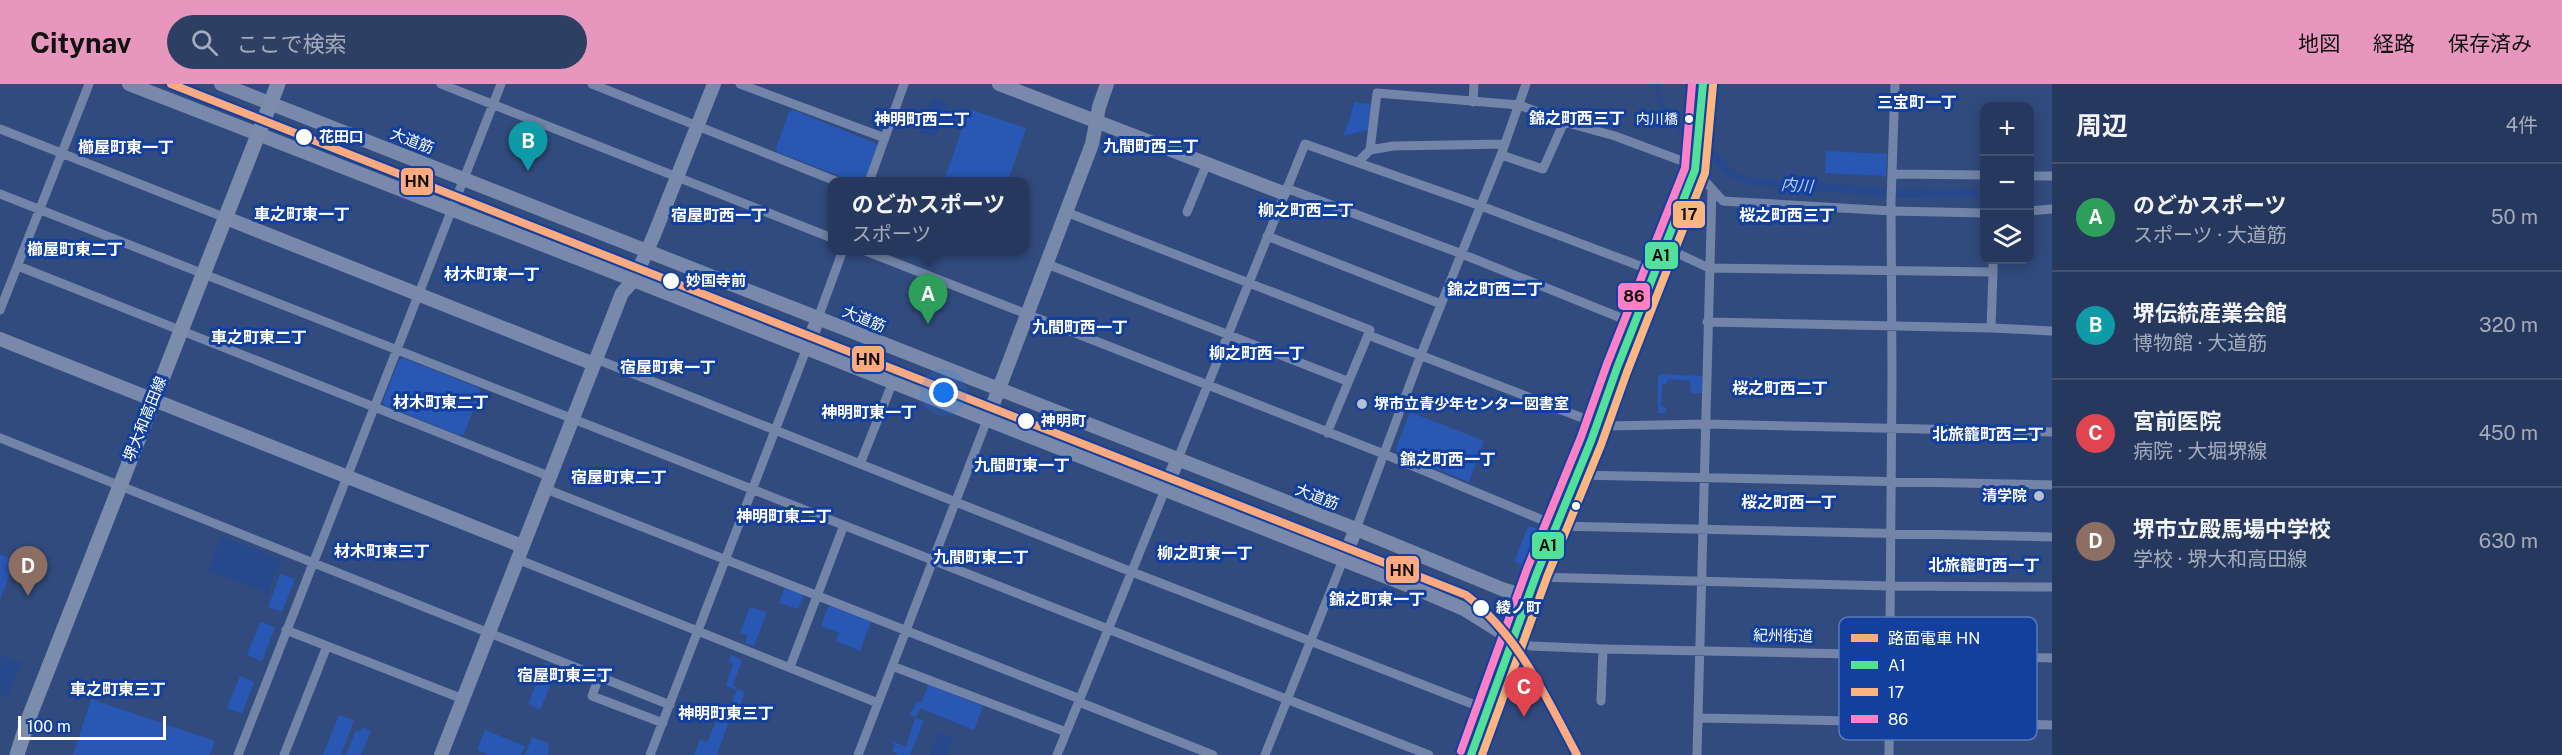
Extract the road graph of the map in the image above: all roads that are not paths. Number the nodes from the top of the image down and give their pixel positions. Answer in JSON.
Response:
{"nodes":[{"id":1,"x":88,"y":84,"type":"edge"},
{"id":2,"x":129,"y":84,"type":"edge"},
{"id":3,"x":221,"y":84,"type":"edge"},
{"id":4,"x":278,"y":84,"type":"edge"},
{"id":5,"x":441,"y":84,"type":"edge"},
{"id":6,"x":501,"y":84,"type":"edge"},
{"id":7,"x":592,"y":84,"type":"edge"},
{"id":8,"x":714,"y":84,"type":"edge"},
{"id":9,"x":740,"y":84,"type":"edge"},
{"id":10,"x":904,"y":84,"type":"edge"},
{"id":11,"x":999,"y":84,"type":"edge"},
{"id":12,"x":1107,"y":84,"type":"edge"},
{"id":13,"x":1474,"y":84,"type":"edge"},
{"id":14,"x":1526,"y":84,"type":"edge"},
{"id":15,"x":1703,"y":84,"type":"edge"},
{"id":16,"x":1895,"y":84,"type":"edge"},
{"id":17,"x":1377,"y":89,"type":"edge"},
{"id":18,"x":1473,"y":102,"type":"junction"},
{"id":19,"x":270,"y":104,"type":"junction"},
{"id":20,"x":493,"y":104,"type":"junction"},
{"id":21,"x":1519,"y":105,"type":"junction"},
{"id":22,"x":1564,"y":122,"type":"junction"},
{"id":23,"x":1096,"y":123,"type":"junction"},
{"id":24,"x":698,"y":127,"type":"junction"},
{"id":25,"x":0,"y":129,"type":"edge"},
{"id":26,"x":258,"y":133,"type":"junction"},
{"id":27,"x":885,"y":138,"type":"junction"},
{"id":28,"x":1505,"y":144,"type":"junction"},
{"id":29,"x":1370,"y":150,"type":"junction"},
{"id":30,"x":63,"y":153,"type":"junction"},
{"id":31,"x":1501,"y":155,"type":"junction"},
{"id":32,"x":1359,"y":161,"type":"junction"},
{"id":33,"x":1207,"y":163,"type":"junction"},
{"id":34,"x":1695,"y":170,"type":"junction"},
{"id":35,"x":1980,"y":175,"type":"edge"},
{"id":36,"x":2034,"y":176,"type":"edge"},
{"id":37,"x":2052,"y":176,"type":"edge"},
{"id":38,"x":678,"y":177,"type":"junction"},
{"id":39,"x":871,"y":177,"type":"edge"},
{"id":40,"x":828,"y":178,"type":"edge"},
{"id":41,"x":465,"y":179,"type":"junction"},
{"id":42,"x":1892,"y":179,"type":"junction"},
{"id":43,"x":1712,"y":189,"type":"junction"},
{"id":44,"x":1285,"y":190,"type":"junction"},
{"id":45,"x":0,"y":195,"type":"edge"},
{"id":46,"x":1481,"y":206,"type":"junction"},
{"id":47,"x":1892,"y":207,"type":"junction"},
{"id":48,"x":2052,"y":209,"type":"edge"},
{"id":49,"x":39,"y":210,"type":"junction"},
{"id":50,"x":452,"y":211,"type":"junction"},
{"id":51,"x":2034,"y":211,"type":"edge"},
{"id":52,"x":1066,"y":212,"type":"junction"},
{"id":53,"x":1187,"y":212,"type":"dead end"},
{"id":54,"x":1980,"y":213,"type":"edge"},
{"id":55,"x":226,"y":218,"type":"junction"},
{"id":56,"x":828,"y":236,"type":"edge"},
{"id":57,"x":1267,"y":236,"type":"junction"},
{"id":58,"x":1666,"y":248,"type":"junction"},
{"id":59,"x":647,"y":251,"type":"junction"},
{"id":60,"x":1462,"y":254,"type":"junction"},
{"id":61,"x":841,"y":255,"type":"edge"},
{"id":62,"x":876,"y":255,"type":"edge"},
{"id":63,"x":1047,"y":264,"type":"junction"},
{"id":64,"x":1993,"y":264,"type":"edge"},
{"id":65,"x":18,"y":266,"type":"junction"},
{"id":66,"x":1709,"y":268,"type":"junction"},
{"id":67,"x":1656,"y":272,"type":"junction"},
{"id":68,"x":1891,"y":272,"type":"junction"},
{"id":69,"x":1993,"y":272,"type":"junction"},
{"id":70,"x":203,"y":274,"type":"junction"},
{"id":71,"x":634,"y":280,"type":"junction"},
{"id":72,"x":1249,"y":284,"type":"junction"},
{"id":73,"x":418,"y":294,"type":"junction"},
{"id":74,"x":1441,"y":304,"type":"junction"},
{"id":75,"x":0,"y":310,"type":"edge"},
{"id":76,"x":1028,"y":315,"type":"junction"},
{"id":77,"x":818,"y":318,"type":"junction"},
{"id":78,"x":1707,"y":322,"type":"junction"},
{"id":79,"x":1636,"y":324,"type":"junction"},
{"id":80,"x":1892,"y":326,"type":"junction"},
{"id":81,"x":1991,"y":328,"type":"junction"},
{"id":82,"x":2052,"y":330,"type":"edge"},
{"id":83,"x":181,"y":331,"type":"junction"},
{"id":84,"x":1228,"y":335,"type":"junction"},
{"id":85,"x":1368,"y":335,"type":"junction"},
{"id":86,"x":0,"y":339,"type":"edge"},
{"id":87,"x":398,"y":350,"type":"junction"},
{"id":88,"x":807,"y":350,"type":"junction"},
{"id":89,"x":1420,"y":357,"type":"junction"},
{"id":90,"x":595,"y":361,"type":"junction"},
{"id":91,"x":1347,"y":381,"type":"junction"},
{"id":92,"x":892,"y":384,"type":"junction"},
{"id":93,"x":1207,"y":385,"type":"junction"},
{"id":94,"x":998,"y":391,"type":"junction"},
{"id":95,"x":153,"y":399,"type":"junction"},
{"id":96,"x":375,"y":407,"type":"junction"},
{"id":97,"x":573,"y":420,"type":"junction"},
{"id":98,"x":987,"y":420,"type":"junction"},
{"id":99,"x":1598,"y":424,"type":"junction"},
{"id":100,"x":1706,"y":424,"type":"junction"},
{"id":101,"x":1892,"y":428,"type":"junction"},
{"id":102,"x":776,"y":431,"type":"junction"},
{"id":103,"x":2052,"y":432,"type":"edge"},
{"id":104,"x":1327,"y":433,"type":"junction"},
{"id":105,"x":0,"y":438,"type":"edge"},
{"id":106,"x":1384,"y":454,"type":"junction"},
{"id":107,"x":1177,"y":461,"type":"junction"},
{"id":108,"x":860,"y":464,"type":"junction"},
{"id":109,"x":1577,"y":475,"type":"junction"},
{"id":110,"x":348,"y":476,"type":"junction"},
{"id":111,"x":1704,"y":477,"type":"junction"},
{"id":112,"x":1892,"y":482,"type":"junction"},
{"id":113,"x":548,"y":483,"type":"junction"},
{"id":114,"x":119,"y":484,"type":"junction"},
{"id":115,"x":2052,"y":485,"type":"edge"},
{"id":116,"x":753,"y":489,"type":"junction"},
{"id":117,"x":1165,"y":490,"type":"junction"},
{"id":118,"x":955,"y":501,"type":"junction"},
{"id":119,"x":844,"y":525,"type":"junction"},
{"id":120,"x":1557,"y":526,"type":"junction"},
{"id":121,"x":1703,"y":529,"type":"junction"},
{"id":122,"x":1356,"y":530,"type":"junction"},
{"id":123,"x":1890,"y":533,"type":"junction"},
{"id":124,"x":2052,"y":537,"type":"edge"},
{"id":125,"x":520,"y":552,"type":"junction"},
{"id":126,"x":725,"y":559,"type":"junction"},
{"id":127,"x":1343,"y":560,"type":"junction"},
{"id":128,"x":932,"y":561,"type":"junction"},
{"id":129,"x":313,"y":563,"type":"junction"},
{"id":130,"x":1132,"y":572,"type":"junction"},
{"id":131,"x":1536,"y":577,"type":"junction"},
{"id":132,"x":1702,"y":582,"type":"junction"},
{"id":133,"x":1889,"y":586,"type":"junction"},
{"id":134,"x":2052,"y":587,"type":"edge"},
{"id":135,"x":817,"y":596,"type":"junction"},
{"id":136,"x":1529,"y":597,"type":"junction"},
{"id":137,"x":1889,"y":617,"type":"edge"},
{"id":138,"x":906,"y":629,"type":"junction"},
{"id":139,"x":1109,"y":629,"type":"junction"},
{"id":140,"x":286,"y":630,"type":"junction"},
{"id":141,"x":698,"y":630,"type":"junction"},
{"id":142,"x":489,"y":632,"type":"junction"},
{"id":143,"x":1515,"y":639,"type":"junction"},
{"id":144,"x":1310,"y":641,"type":"junction"},
{"id":145,"x":327,"y":646,"type":"junction"},
{"id":146,"x":1602,"y":649,"type":"junction"},
{"id":147,"x":1700,"y":650,"type":"junction"},
{"id":148,"x":1839,"y":652,"type":"edge"},
{"id":149,"x":2037,"y":658,"type":"edge"},
{"id":150,"x":2052,"y":658,"type":"edge"},
{"id":151,"x":892,"y":666,"type":"junction"},
{"id":152,"x":790,"y":667,"type":"junction"},
{"id":153,"x":600,"y":676,"type":"junction"},
{"id":154,"x":463,"y":699,"type":"junction"},
{"id":155,"x":1080,"y":700,"type":"junction"},
{"id":156,"x":1287,"y":700,"type":"junction"},
{"id":157,"x":1601,"y":701,"type":"dead end"},
{"id":158,"x":878,"y":703,"type":"junction"},
{"id":159,"x":670,"y":705,"type":"junction"},
{"id":160,"x":1488,"y":710,"type":"junction"},
{"id":161,"x":1698,"y":718,"type":"junction"},
{"id":162,"x":1839,"y":722,"type":"edge"},
{"id":163,"x":663,"y":723,"type":"junction"},
{"id":164,"x":2037,"y":725,"type":"edge"},
{"id":165,"x":2052,"y":725,"type":"edge"},
{"id":166,"x":1066,"y":732,"type":"junction"},
{"id":167,"x":17,"y":755,"type":"edge"},
{"id":168,"x":238,"y":755,"type":"edge"},
{"id":169,"x":284,"y":755,"type":"edge"},
{"id":170,"x":441,"y":755,"type":"edge"},
{"id":171,"x":650,"y":755,"type":"edge"},
{"id":172,"x":858,"y":755,"type":"edge"},
{"id":173,"x":1057,"y":755,"type":"edge"},
{"id":174,"x":1213,"y":755,"type":"edge"},
{"id":175,"x":1265,"y":755,"type":"edge"},
{"id":176,"x":1429,"y":755,"type":"edge"},
{"id":177,"x":1472,"y":755,"type":"edge"},
{"id":178,"x":1697,"y":755,"type":"edge"}],
"edges":[{"from":1,"to":30,"type":"street"},
{"from":2,"to":26,"type":"street"},
{"from":3,"to":19,"type":"street","name":"大道筋"},
{"from":4,"to":19,"type":"main road","name":"堺大和高田線"},
{"from":5,"to":20,"type":"street"},
{"from":6,"to":20,"type":"street"},
{"from":7,"to":24,"type":"street"},
{"from":8,"to":24,"type":"street"},
{"from":9,"to":27,"type":"street"},
{"from":10,"to":27,"type":"street"},
{"from":11,"to":23,"type":"street"},
{"from":12,"to":23,"type":"street"},
{"from":13,"to":18,"type":"street"},
{"from":14,"to":21,"type":"street"},
{"from":15,"to":34,"type":"street"},
{"from":16,"to":42,"type":"street"},
{"from":17,"to":18,"type":"street"},
{"from":17,"to":29,"type":"street"},
{"from":18,"to":21,"type":"street"},
{"from":19,"to":26,"type":"main road","name":"堺大和高田線"},
{"from":19,"to":41,"type":"street","name":"大道筋"},
{"from":20,"to":38,"type":"street"},
{"from":20,"to":41,"type":"street"},
{"from":21,"to":22,"type":"street"},
{"from":21,"to":28,"type":"street"},
{"from":22,"to":31,"type":"street"},
{"from":22,"to":34,"type":"street"},
{"from":23,"to":33,"type":"street"},
{"from":23,"to":52,"type":"street"},
{"from":24,"to":38,"type":"street"},
{"from":24,"to":40,"type":"street"},
{"from":25,"to":30,"type":"street"},
{"from":26,"to":50,"type":"street"},
{"from":26,"to":55,"type":"main road","name":"堺大和高田線"},
{"from":27,"to":39,"type":"street"},
{"from":28,"to":29,"type":"street"},
{"from":28,"to":31,"type":"street"},
{"from":29,"to":32,"type":"street"},
{"from":30,"to":49,"type":"street"},
{"from":30,"to":55,"type":"street"},
{"from":31,"to":46,"type":"street"},
{"from":32,"to":44,"type":"street"},
{"from":32,"to":46,"type":"street"},
{"from":33,"to":44,"type":"street"},
{"from":33,"to":53,"type":"street"},
{"from":34,"to":43,"type":"street"},
{"from":34,"to":58,"type":"street"},
{"from":35,"to":42,"type":"street"},
{"from":36,"to":37,"type":"street"},
{"from":38,"to":56,"type":"street"},
{"from":38,"to":59,"type":"street"},
{"from":41,"to":50,"type":"street"},
{"from":41,"to":59,"type":"street","name":"大道筋"},
{"from":42,"to":47,"type":"street"},
{"from":43,"to":47,"type":"street"},
{"from":43,"to":66,"type":"street"},
{"from":44,"to":57,"type":"street"},
{"from":44,"to":60,"type":"street"},
{"from":45,"to":49,"type":"street"},
{"from":46,"to":60,"type":"street"},
{"from":46,"to":67,"type":"street"},
{"from":47,"to":54,"type":"street"},
{"from":47,"to":68,"type":"street"},
{"from":48,"to":51,"type":"street"},
{"from":49,"to":65,"type":"street"},
{"from":49,"to":70,"type":"street"},
{"from":50,"to":71,"type":"street"},
{"from":50,"to":73,"type":"street"},
{"from":52,"to":63,"type":"street"},
{"from":52,"to":72,"type":"street"},
{"from":55,"to":70,"type":"main road","name":"堺大和高田線"},
{"from":55,"to":73,"type":"street"},
{"from":57,"to":72,"type":"street"},
{"from":57,"to":74,"type":"street"},
{"from":58,"to":66,"type":"street"},
{"from":58,"to":67,"type":"street"},
{"from":59,"to":71,"type":"street"},
{"from":59,"to":77,"type":"street","name":"大道筋"},
{"from":60,"to":74,"type":"street"},
{"from":60,"to":79,"type":"street"},
{"from":61,"to":77,"type":"street"},
{"from":62,"to":76,"type":"street"},
{"from":63,"to":76,"type":"street"},
{"from":63,"to":84,"type":"street"},
{"from":64,"to":69,"type":"street"},
{"from":65,"to":75,"type":"street"},
{"from":65,"to":83,"type":"street"},
{"from":66,"to":68,"type":"street"},
{"from":66,"to":78,"type":"street"},
{"from":67,"to":79,"type":"street"},
{"from":68,"to":69,"type":"street"},
{"from":68,"to":80,"type":"street"},
{"from":69,"to":81,"type":"street"},
{"from":70,"to":83,"type":"main road","name":"堺大和高田線"},
{"from":70,"to":87,"type":"street"},
{"from":71,"to":88,"type":"street"},
{"from":71,"to":90,"type":"street"},
{"from":72,"to":84,"type":"street"},
{"from":72,"to":85,"type":"street"},
{"from":73,"to":87,"type":"street"},
{"from":73,"to":90,"type":"street"},
{"from":74,"to":89,"type":"street"},
{"from":76,"to":93,"type":"street"},
{"from":76,"to":94,"type":"street"},
{"from":77,"to":88,"type":"street"},
{"from":77,"to":94,"type":"street","name":"大道筋"},
{"from":78,"to":80,"type":"street"},
{"from":78,"to":100,"type":"street"},
{"from":79,"to":99,"type":"street"},
{"from":80,"to":81,"type":"street"},
{"from":80,"to":101,"type":"street"},
{"from":81,"to":82,"type":"street"},
{"from":83,"to":95,"type":"main road","name":"堺大和高田線"},
{"from":83,"to":96,"type":"street"},
{"from":84,"to":91,"type":"street"},
{"from":84,"to":93,"type":"street"},
{"from":85,"to":89,"type":"street"},
{"from":85,"to":91,"type":"street"},
{"from":86,"to":95,"type":"street"},
{"from":87,"to":96,"type":"street"},
{"from":87,"to":97,"type":"street"},
{"from":88,"to":92,"type":"street"},
{"from":88,"to":102,"type":"street"},
{"from":89,"to":99,"type":"street"},
{"from":89,"to":106,"type":"street"},
{"from":90,"to":97,"type":"street"},
{"from":90,"to":102,"type":"street"},
{"from":91,"to":104,"type":"street"},
{"from":92,"to":98,"type":"street"},
{"from":92,"to":108,"type":"street"},
{"from":93,"to":104,"type":"street"},
{"from":93,"to":107,"type":"street"},
{"from":94,"to":98,"type":"street"},
{"from":94,"to":107,"type":"street","name":"大道筋"},
{"from":95,"to":110,"type":"street"},
{"from":95,"to":114,"type":"main road","name":"堺大和高田線"},
{"from":96,"to":110,"type":"street"},
{"from":96,"to":113,"type":"street"},
{"from":97,"to":113,"type":"street"},
{"from":97,"to":116,"type":"street"},
{"from":98,"to":117,"type":"street"},
{"from":98,"to":118,"type":"street"},
{"from":99,"to":100,"type":"street"},
{"from":99,"to":109,"type":"street"},
{"from":100,"to":101,"type":"street"},
{"from":100,"to":111,"type":"street"},
{"from":101,"to":103,"type":"street"},
{"from":101,"to":112,"type":"street"},
{"from":102,"to":108,"type":"street"},
{"from":102,"to":116,"type":"street"},
{"from":104,"to":106,"type":"street"},
{"from":105,"to":114,"type":"street"},
{"from":106,"to":120,"type":"street"},
{"from":106,"to":122,"type":"street"},
{"from":107,"to":117,"type":"street"},
{"from":107,"to":122,"type":"street","name":"大道筋"},
{"from":108,"to":118,"type":"street"},
{"from":109,"to":111,"type":"street"},
{"from":109,"to":120,"type":"street"},
{"from":110,"to":125,"type":"street"},
{"from":110,"to":129,"type":"street"},
{"from":111,"to":112,"type":"street"},
{"from":111,"to":121,"type":"street"},
{"from":112,"to":115,"type":"street"},
{"from":112,"to":123,"type":"street"},
{"from":113,"to":125,"type":"street"},
{"from":113,"to":126,"type":"street"},
{"from":114,"to":129,"type":"street"},
{"from":114,"to":167,"type":"main road","name":"堺大和高田線"},
{"from":116,"to":119,"type":"street"},
{"from":116,"to":126,"type":"street"},
{"from":117,"to":127,"type":"street"},
{"from":117,"to":130,"type":"street"},
{"from":118,"to":128,"type":"street"},
{"from":118,"to":130,"type":"street"},
{"from":119,"to":128,"type":"street"},
{"from":119,"to":135,"type":"street"},
{"from":120,"to":121,"type":"street"},
{"from":120,"to":131,"type":"street"},
{"from":121,"to":123,"type":"street"},
{"from":121,"to":132,"type":"street"},
{"from":122,"to":127,"type":"street"},
{"from":122,"to":136,"type":"street","name":"大道筋"},
{"from":123,"to":124,"type":"street"},
{"from":123,"to":133,"type":"street"},
{"from":125,"to":141,"type":"street"},
{"from":125,"to":142,"type":"street"},
{"from":126,"to":135,"type":"street"},
{"from":126,"to":141,"type":"street"},
{"from":127,"to":143,"type":"street"},
{"from":127,"to":144,"type":"street"},
{"from":128,"to":138,"type":"street"},
{"from":128,"to":139,"type":"street"},
{"from":129,"to":140,"type":"street"},
{"from":129,"to":142,"type":"street"},
{"from":130,"to":139,"type":"street"},
{"from":130,"to":144,"type":"street"},
{"from":131,"to":132,"type":"street"},
{"from":131,"to":136,"type":"street"},
{"from":132,"to":133,"type":"street"},
{"from":132,"to":147,"type":"street"},
{"from":133,"to":134,"type":"street"},
{"from":133,"to":137,"type":"street"},
{"from":135,"to":138,"type":"street"},
{"from":135,"to":152,"type":"street"},
{"from":136,"to":143,"type":"street"},
{"from":138,"to":151,"type":"street"},
{"from":138,"to":155,"type":"street"},
{"from":139,"to":155,"type":"street"},
{"from":139,"to":156,"type":"street"},
{"from":140,"to":145,"type":"street"},
{"from":140,"to":168,"type":"street"},
{"from":141,"to":152,"type":"street"},
{"from":141,"to":159,"type":"street"},
{"from":142,"to":153,"type":"street"},
{"from":142,"to":154,"type":"street"},
{"from":143,"to":146,"type":"street","name":"紀州街道"},
{"from":143,"to":160,"type":"street"},
{"from":144,"to":156,"type":"street"},
{"from":144,"to":160,"type":"street"},
{"from":145,"to":154,"type":"street"},
{"from":145,"to":169,"type":"street"},
{"from":146,"to":147,"type":"street","name":"紀州街道"},
{"from":146,"to":157,"type":"street"},
{"from":147,"to":148,"type":"street","name":"紀州街道"},
{"from":147,"to":161,"type":"street"},
{"from":149,"to":150,"type":"street","name":"紀州街道"},
{"from":151,"to":158,"type":"street"},
{"from":151,"to":166,"type":"street"},
{"from":152,"to":158,"type":"street"},
{"from":153,"to":159,"type":"street"},
{"from":153,"to":163,"type":"street"},
{"from":154,"to":170,"type":"street"},
{"from":155,"to":166,"type":"street"},
{"from":155,"to":174,"type":"street"},
{"from":156,"to":175,"type":"street"},
{"from":156,"to":176,"type":"street"},
{"from":158,"to":172,"type":"street"},
{"from":159,"to":163,"type":"street"},
{"from":160,"to":177,"type":"street"},
{"from":161,"to":162,"type":"street"},
{"from":161,"to":178,"type":"street"},
{"from":163,"to":171,"type":"street"},
{"from":164,"to":165,"type":"street"},
{"from":166,"to":173,"type":"street"}]}
